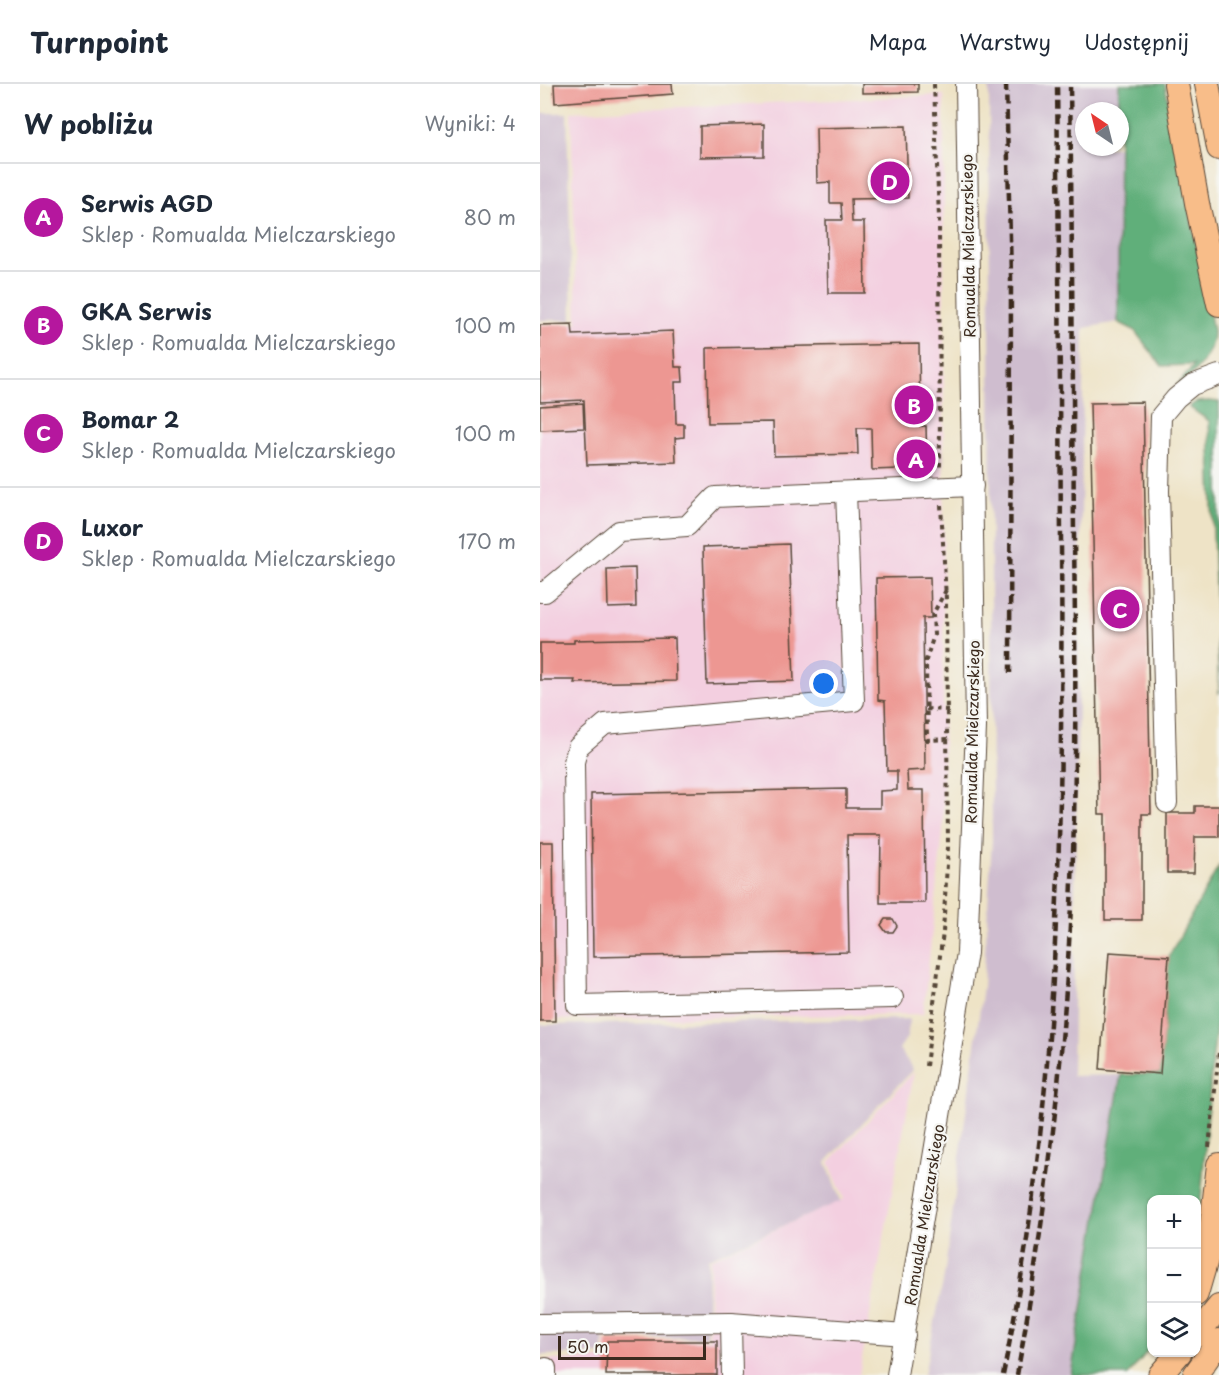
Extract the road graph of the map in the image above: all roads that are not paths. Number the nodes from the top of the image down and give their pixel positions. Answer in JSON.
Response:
{"nodes":[{"id":1,"x":966,"y":84,"type":"edge"},
{"id":2,"x":1176,"y":84,"type":"edge"},
{"id":3,"x":1207,"y":84,"type":"edge"},
{"id":4,"x":1219,"y":148,"type":"edge"},
{"id":5,"x":1219,"y":304,"type":"edge"},
{"id":6,"x":1219,"y":375,"type":"edge"},
{"id":7,"x":973,"y":486,"type":"junction"},
{"id":8,"x":846,"y":492,"type":"junction"},
{"id":9,"x":540,"y":592,"type":"edge"},
{"id":10,"x":1167,"y":803,"type":"dead end"},
{"id":11,"x":893,"y":998,"type":"dead end"},
{"id":12,"x":1219,"y":1165,"type":"edge"},
{"id":13,"x":1201,"y":1279,"type":"edge"},
{"id":14,"x":1219,"y":1307,"type":"edge"},
{"id":15,"x":731,"y":1322,"type":"junction"},
{"id":16,"x":540,"y":1324,"type":"edge"},
{"id":17,"x":1201,"y":1330,"type":"edge"},
{"id":18,"x":905,"y":1335,"type":"junction"},
{"id":19,"x":1219,"y":1341,"type":"edge"},
{"id":20,"x":1219,"y":1355,"type":"edge"},
{"id":21,"x":1170,"y":1357,"type":"edge"},
{"id":22,"x":1176,"y":1357,"type":"edge"},
{"id":23,"x":732,"y":1375,"type":"edge"},
{"id":24,"x":897,"y":1375,"type":"edge"},
{"id":25,"x":1160,"y":1375,"type":"edge"},
{"id":26,"x":1195,"y":1375,"type":"edge"},
{"id":27,"x":1200,"y":1375,"type":"edge"}],
"edges":[{"from":1,"to":7,"type":"street","name":"Romualda Mielczarskiego"},
{"from":2,"to":5,"type":"main road"},
{"from":3,"to":4,"type":"main road"},
{"from":6,"to":10,"type":"street"},
{"from":7,"to":8,"type":"street"},
{"from":7,"to":18,"type":"street","name":"Romualda Mielczarskiego"},
{"from":8,"to":9,"type":"street"},
{"from":8,"to":11,"type":"street"},
{"from":12,"to":13,"type":"main road"},
{"from":14,"to":17,"type":"main road"},
{"from":15,"to":16,"type":"street"},
{"from":15,"to":18,"type":"street"},
{"from":15,"to":23,"type":"street"},
{"from":18,"to":24,"type":"street","name":"Romualda Mielczarskiego"},
{"from":19,"to":26,"type":"main road"},
{"from":20,"to":27,"type":"main road"},
{"from":21,"to":25,"type":"main road"},
{"from":22,"to":25,"type":"main road"}]}
